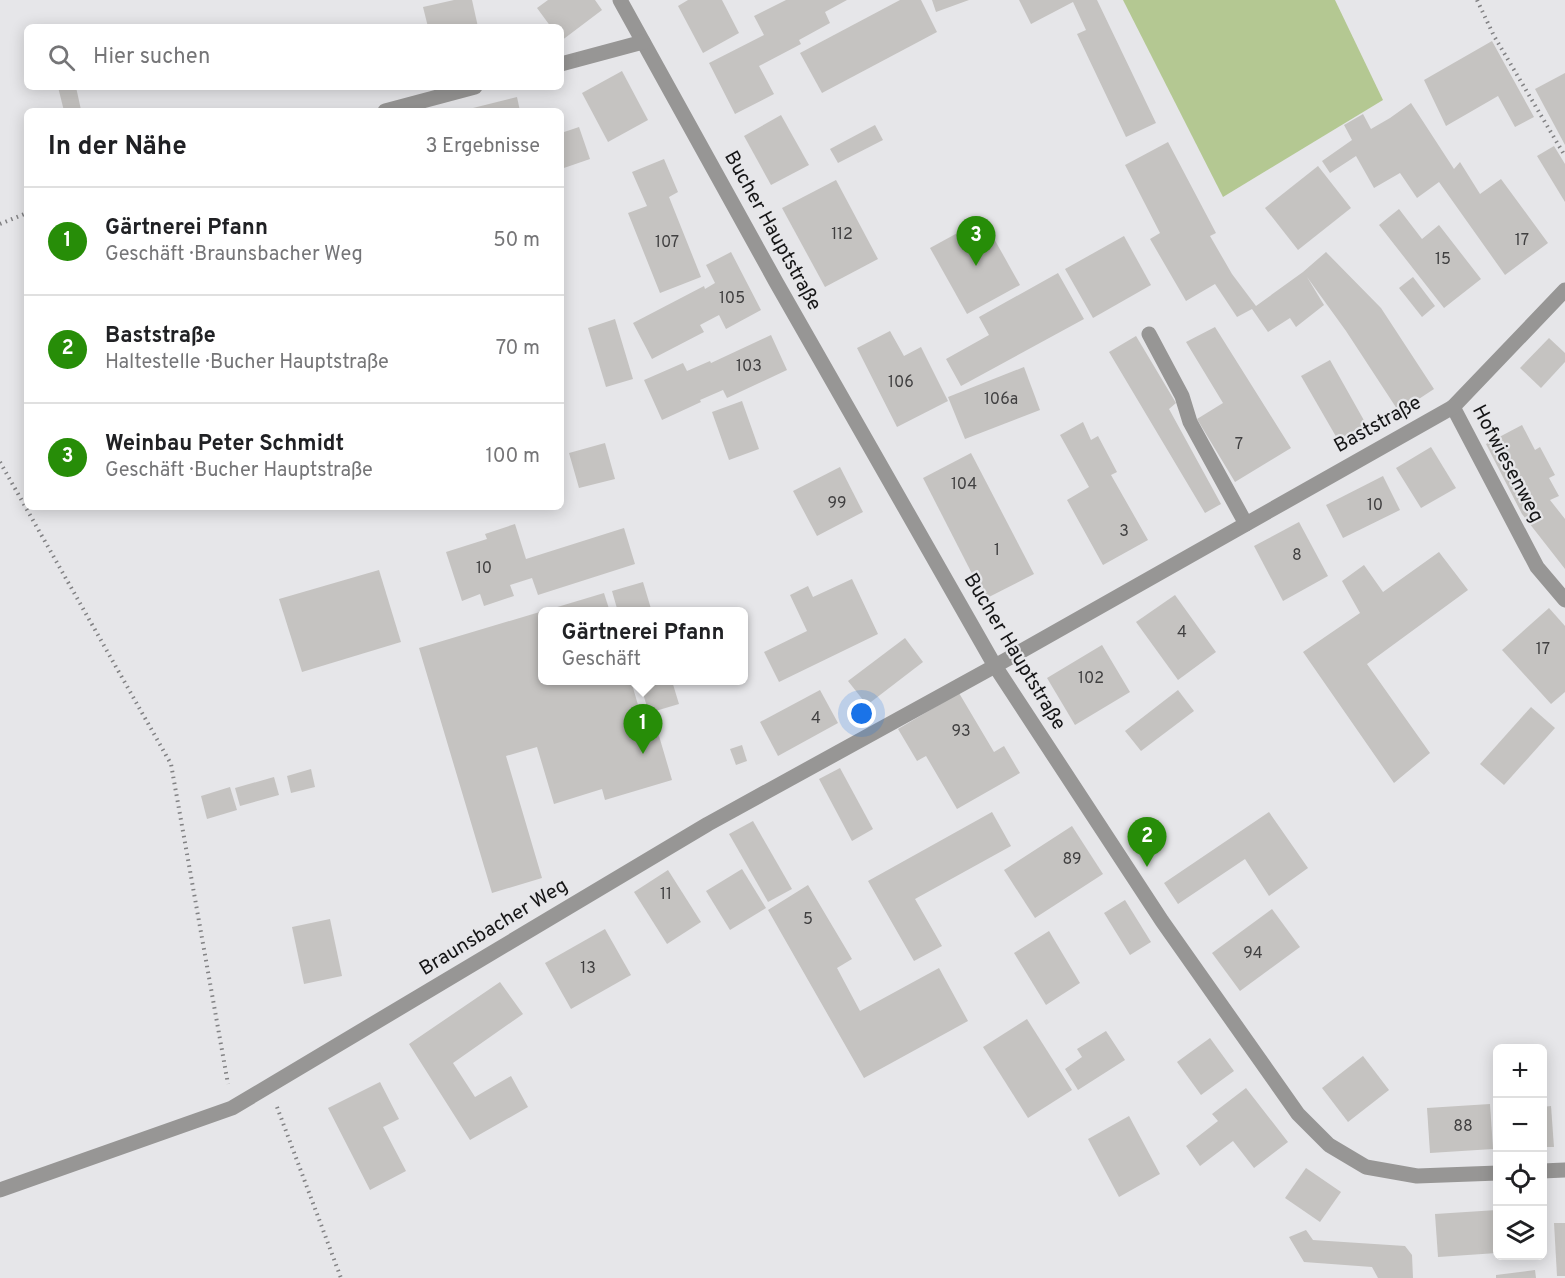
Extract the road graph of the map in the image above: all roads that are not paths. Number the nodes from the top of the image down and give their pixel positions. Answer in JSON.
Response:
{"nodes":[{"id":1,"x":620,"y":0,"type":"edge"},
{"id":2,"x":643,"y":42,"type":"junction"},
{"id":3,"x":564,"y":63,"type":"edge"},
{"id":4,"x":464,"y":90,"type":"edge"},
{"id":5,"x":396,"y":108,"type":"edge"},
{"id":6,"x":1565,"y":290,"type":"edge"},
{"id":7,"x":1149,"y":334,"type":"dead end"},
{"id":8,"x":1453,"y":407,"type":"junction"},
{"id":9,"x":1246,"y":524,"type":"junction"},
{"id":10,"x":1565,"y":600,"type":"edge"},
{"id":11,"x":995,"y":666,"type":"junction"},
{"id":12,"x":1565,"y":1170,"type":"edge"},
{"id":13,"x":1547,"y":1171,"type":"edge"},
{"id":14,"x":1493,"y":1173,"type":"edge"},
{"id":15,"x":0,"y":1190,"type":"edge"}],
"edges":[{"from":1,"to":2,"type":"street","name":"Bucher Hauptstraße"},
{"from":2,"to":3,"type":"street"},
{"from":2,"to":11,"type":"street","name":"Bucher Hauptstraße"},
{"from":4,"to":5,"type":"street"},
{"from":6,"to":8,"type":"street","name":"Baststraße"},
{"from":7,"to":9,"type":"street"},
{"from":8,"to":9,"type":"street","name":"Baststraße"},
{"from":8,"to":10,"type":"street","name":"Hofwiesenweg"},
{"from":9,"to":11,"type":"street","name":"Baststraße"},
{"from":11,"to":14,"type":"street","name":"Bucher Hauptstraße"},
{"from":11,"to":15,"type":"street","name":"Braunsbacher Weg"},
{"from":12,"to":13,"type":"street"}]}
